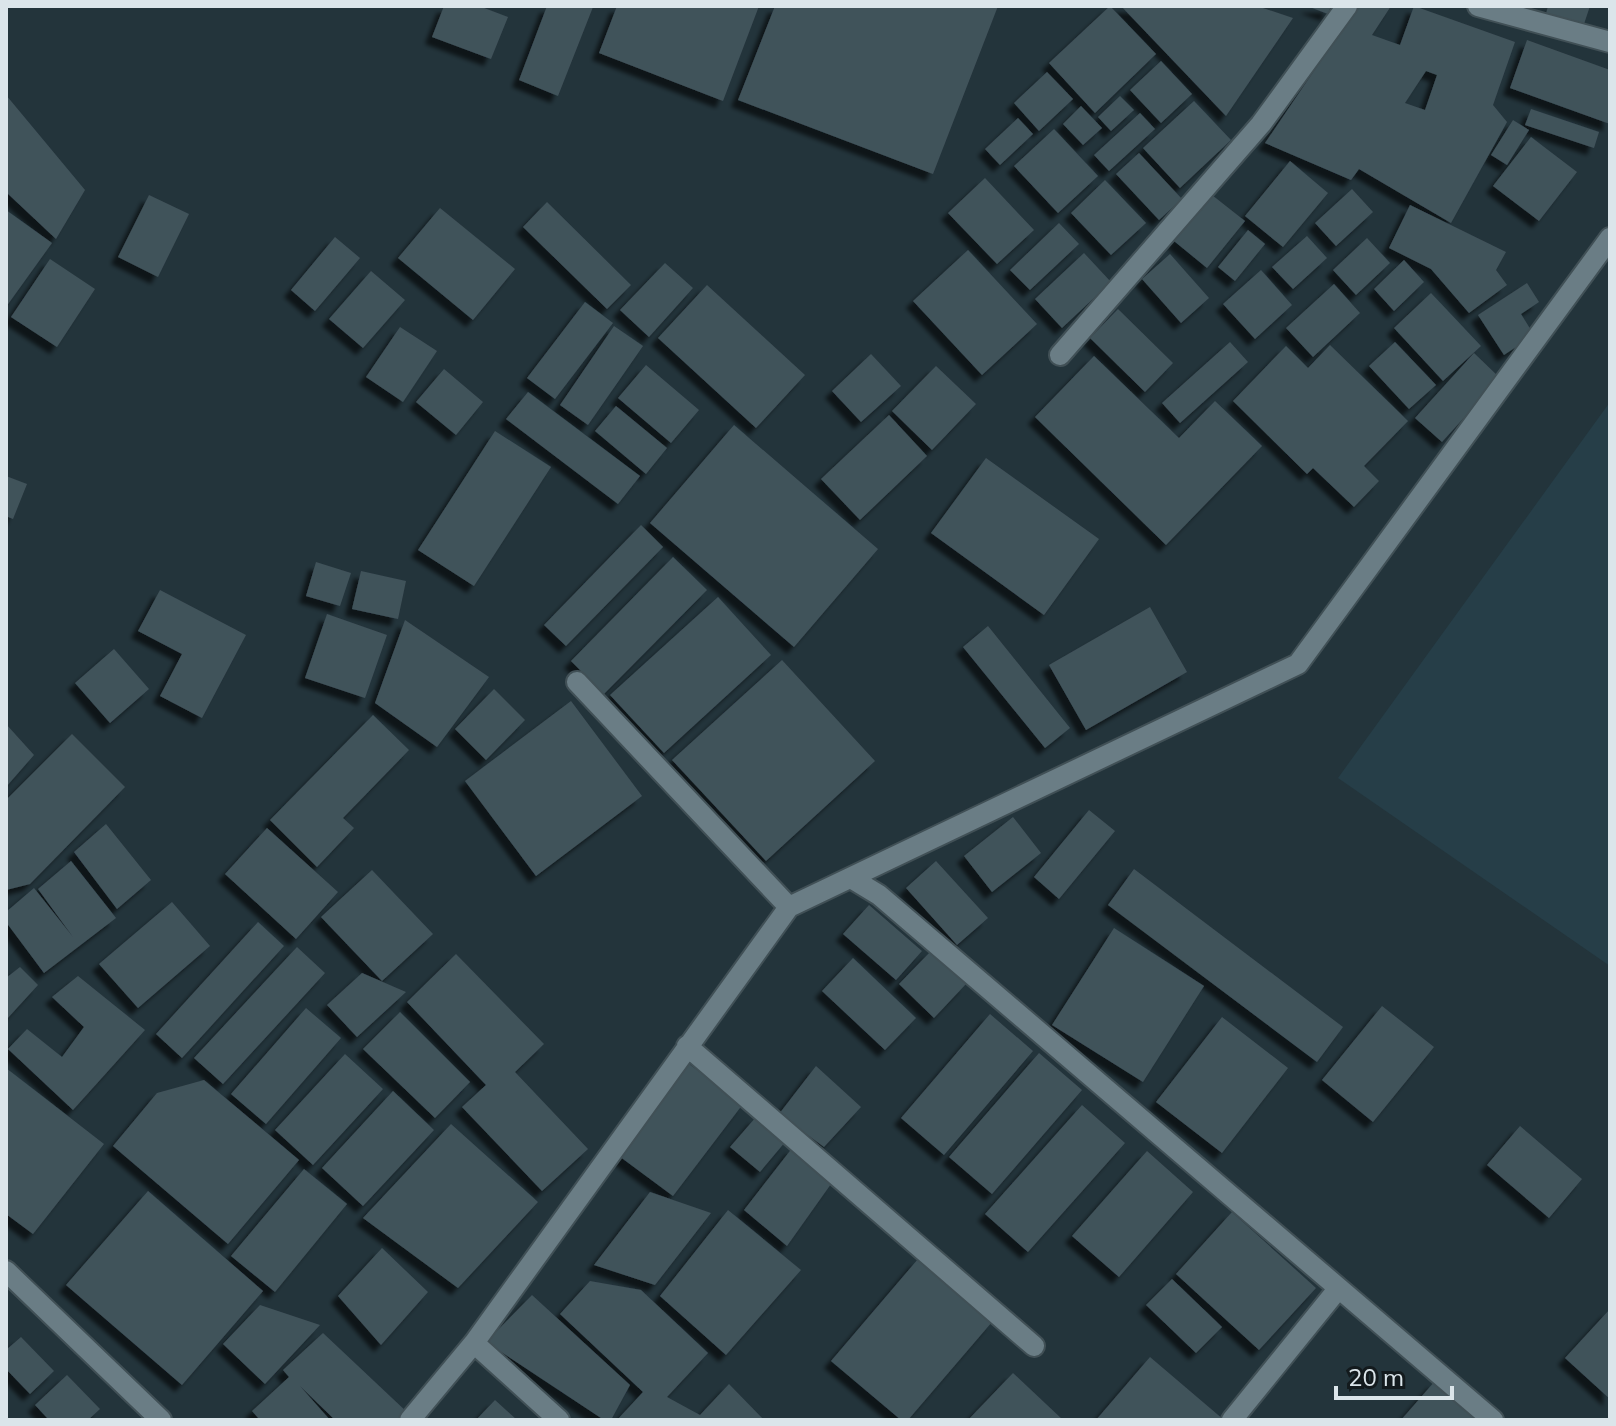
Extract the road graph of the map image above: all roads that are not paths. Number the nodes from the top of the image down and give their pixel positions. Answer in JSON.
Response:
{"nodes":[{"id":1,"x":1347,"y":6,"type":"edge"},
{"id":2,"x":1478,"y":6,"type":"edge"},
{"id":3,"x":1610,"y":42,"type":"edge"},
{"id":4,"x":1610,"y":238,"type":"edge"},
{"id":5,"x":1060,"y":355,"type":"dead end"},
{"id":6,"x":577,"y":682,"type":"dead end"},
{"id":7,"x":851,"y":878,"type":"junction"},
{"id":8,"x":789,"y":907,"type":"junction"},
{"id":9,"x":687,"y":1046,"type":"junction"},
{"id":10,"x":6,"y":1271,"type":"edge"},
{"id":11,"x":1338,"y":1289,"type":"junction"},
{"id":12,"x":474,"y":1343,"type":"junction"},
{"id":13,"x":1034,"y":1346,"type":"dead end"},
{"id":14,"x":161,"y":1420,"type":"edge"},
{"id":15,"x":410,"y":1420,"type":"edge"},
{"id":16,"x":559,"y":1420,"type":"edge"},
{"id":17,"x":1232,"y":1420,"type":"edge"},
{"id":18,"x":1493,"y":1420,"type":"edge"}],
"edges":[{"from":1,"to":5,"type":"street"},
{"from":2,"to":3,"type":"street"},
{"from":4,"to":7,"type":"street"},
{"from":6,"to":8,"type":"street"},
{"from":7,"to":8,"type":"street"},
{"from":7,"to":11,"type":"street"},
{"from":8,"to":9,"type":"street"},
{"from":9,"to":12,"type":"street"},
{"from":9,"to":13,"type":"street"},
{"from":10,"to":14,"type":"street"},
{"from":11,"to":17,"type":"street"},
{"from":11,"to":18,"type":"street"},
{"from":12,"to":15,"type":"street"},
{"from":12,"to":16,"type":"street"}]}
